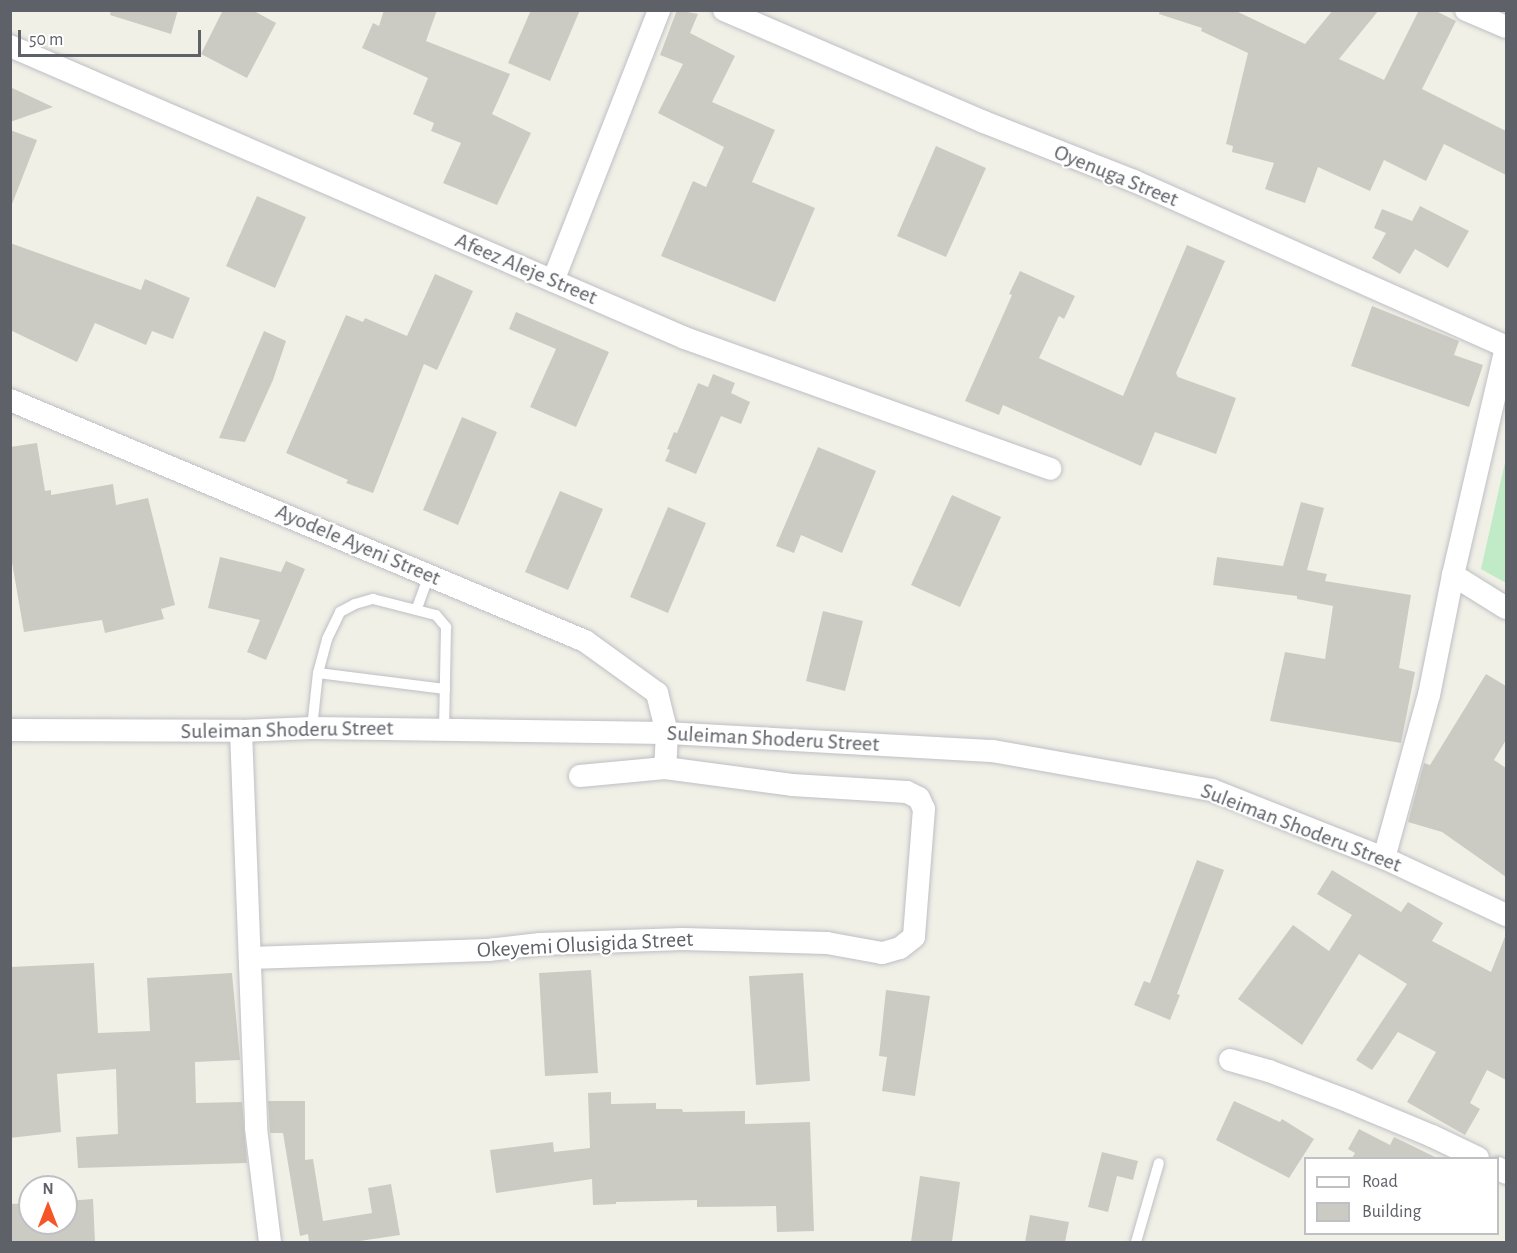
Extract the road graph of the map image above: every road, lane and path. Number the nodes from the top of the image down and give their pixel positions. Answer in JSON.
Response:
{"nodes":[{"id":1,"x":658,"y":10,"type":"edge"},
{"id":2,"x":724,"y":10,"type":"edge"},
{"id":3,"x":1466,"y":10,"type":"edge"},
{"id":4,"x":1506,"y":27,"type":"edge"},
{"id":5,"x":10,"y":46,"type":"edge"},
{"id":6,"x":553,"y":281,"type":"junction"},
{"id":7,"x":1506,"y":347,"type":"edge"},
{"id":8,"x":10,"y":400,"type":"edge"},
{"id":9,"x":1050,"y":469,"type":"dead end"},
{"id":10,"x":429,"y":574,"type":"junction"},
{"id":11,"x":1453,"y":575,"type":"junction"},
{"id":12,"x":417,"y":608,"type":"junction"},
{"id":13,"x":1506,"y":608,"type":"edge"},
{"id":14,"x":318,"y":673,"type":"junction"},
{"id":15,"x":445,"y":689,"type":"junction"},
{"id":16,"x":312,"y":728,"type":"junction"},
{"id":17,"x":444,"y":729,"type":"junction"},
{"id":18,"x":10,"y":730,"type":"edge"},
{"id":19,"x":240,"y":731,"type":"junction"},
{"id":20,"x":667,"y":733,"type":"junction"},
{"id":21,"x":665,"y":768,"type":"junction"},
{"id":22,"x":580,"y":776,"type":"dead end"},
{"id":23,"x":1384,"y":858,"type":"junction"},
{"id":24,"x":1506,"y":915,"type":"edge"},
{"id":25,"x":250,"y":958,"type":"junction"},
{"id":26,"x":1230,"y":1060,"type":"dead end"},
{"id":27,"x":1476,"y":1157,"type":"edge"},
{"id":28,"x":1159,"y":1163,"type":"dead end"},
{"id":29,"x":270,"y":1242,"type":"edge"},
{"id":30,"x":1136,"y":1242,"type":"edge"}],
"edges":[{"from":1,"to":6,"type":"street"},
{"from":2,"to":7,"type":"street","name":"Oyenuga Street"},
{"from":3,"to":4,"type":"street"},
{"from":5,"to":6,"type":"street","name":"Afeez Aleje Street"},
{"from":6,"to":9,"type":"street","name":"Afeez Aleje Street"},
{"from":7,"to":11,"type":"street"},
{"from":8,"to":10,"type":"street","name":"Ayodele Ayeni Street"},
{"from":10,"to":12,"type":"lane"},
{"from":10,"to":20,"type":"street","name":"Ayodele Ayeni Street"},
{"from":11,"to":13,"type":"street"},
{"from":11,"to":23,"type":"street"},
{"from":12,"to":14,"type":"lane"},
{"from":12,"to":15,"type":"lane"},
{"from":14,"to":15,"type":"lane"},
{"from":14,"to":16,"type":"lane"},
{"from":15,"to":17,"type":"lane"},
{"from":16,"to":17,"type":"street","name":"Suleiman Shoderu Street"},
{"from":16,"to":19,"type":"street","name":"Suleiman Shoderu Street"},
{"from":17,"to":20,"type":"street","name":"Suleiman Shoderu Street"},
{"from":18,"to":19,"type":"street","name":"Suleiman Shoderu Street"},
{"from":19,"to":25,"type":"street"},
{"from":20,"to":21,"type":"street","name":"Ayodele Ayeni Street"},
{"from":20,"to":23,"type":"street","name":"Suleiman Shoderu Street"},
{"from":21,"to":22,"type":"street"},
{"from":21,"to":25,"type":"street","name":"Okeyemi Olusigida Street"},
{"from":23,"to":24,"type":"street","name":"Suleiman Shoderu Street"},
{"from":25,"to":29,"type":"street"},
{"from":26,"to":27,"type":"street"},
{"from":28,"to":30,"type":"lane"}]}
